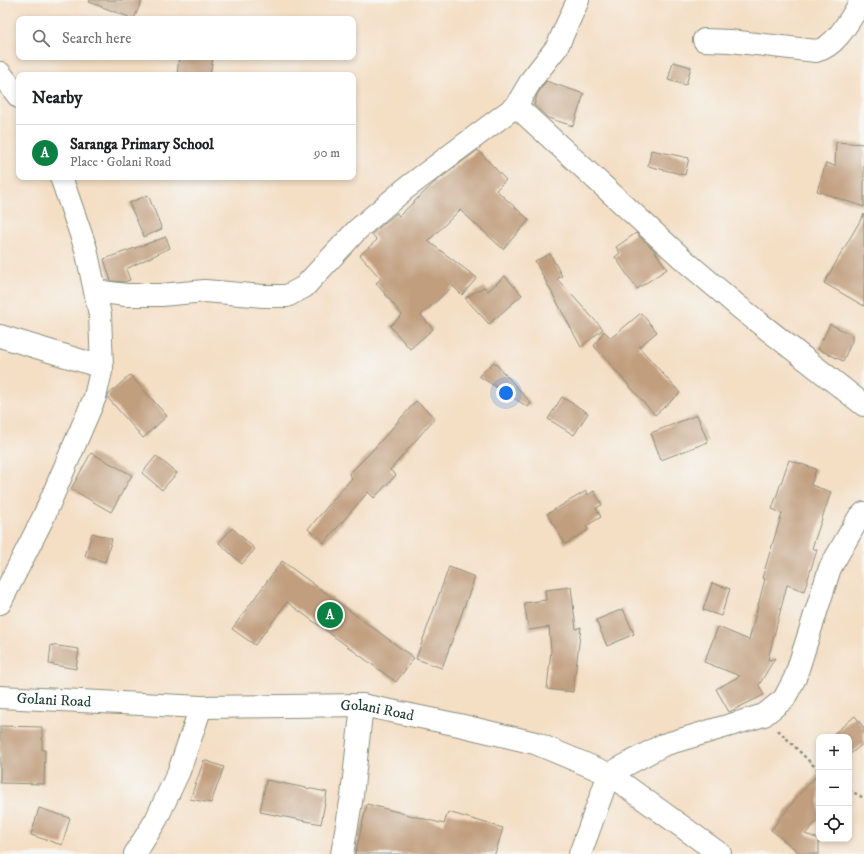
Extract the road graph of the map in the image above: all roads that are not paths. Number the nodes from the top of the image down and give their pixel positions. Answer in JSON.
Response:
{"nodes":[{"id":1,"x":578,"y":0,"type":"edge"},
{"id":2,"x":862,"y":0,"type":"edge"},
{"id":3,"x":704,"y":40,"type":"dead end"},
{"id":4,"x":0,"y":73,"type":"edge"},
{"id":5,"x":16,"y":93,"type":"edge"},
{"id":6,"x":516,"y":106,"type":"junction"},
{"id":7,"x":61,"y":180,"type":"edge"},
{"id":8,"x":95,"y":291,"type":"junction"},
{"id":9,"x":0,"y":336,"type":"edge"},
{"id":10,"x":102,"y":367,"type":"junction"},
{"id":11,"x":864,"y":406,"type":"edge"},
{"id":12,"x":864,"y":513,"type":"edge"},
{"id":13,"x":0,"y":603,"type":"edge"},
{"id":14,"x":0,"y":697,"type":"edge"},
{"id":15,"x":362,"y":705,"type":"junction"},
{"id":16,"x":201,"y":707,"type":"junction"},
{"id":17,"x":609,"y":774,"type":"junction"},
{"id":18,"x":135,"y":854,"type":"edge"},
{"id":19,"x":342,"y":854,"type":"edge"},
{"id":20,"x":580,"y":854,"type":"edge"},
{"id":21,"x":720,"y":854,"type":"edge"}],
"edges":[{"from":1,"to":6,"type":"street"},
{"from":2,"to":3,"type":"street"},
{"from":4,"to":5,"type":"street"},
{"from":6,"to":8,"type":"street"},
{"from":6,"to":11,"type":"street"},
{"from":7,"to":8,"type":"street"},
{"from":8,"to":10,"type":"street"},
{"from":9,"to":10,"type":"street"},
{"from":10,"to":13,"type":"street"},
{"from":12,"to":17,"type":"street"},
{"from":14,"to":16,"type":"street","name":"Golani Road"},
{"from":15,"to":16,"type":"street","name":"Golani Road"},
{"from":15,"to":17,"type":"street","name":"Golani Road"},
{"from":15,"to":19,"type":"street"},
{"from":16,"to":18,"type":"street"},
{"from":17,"to":20,"type":"street"},
{"from":17,"to":21,"type":"street","name":"Golani Road"}]}
